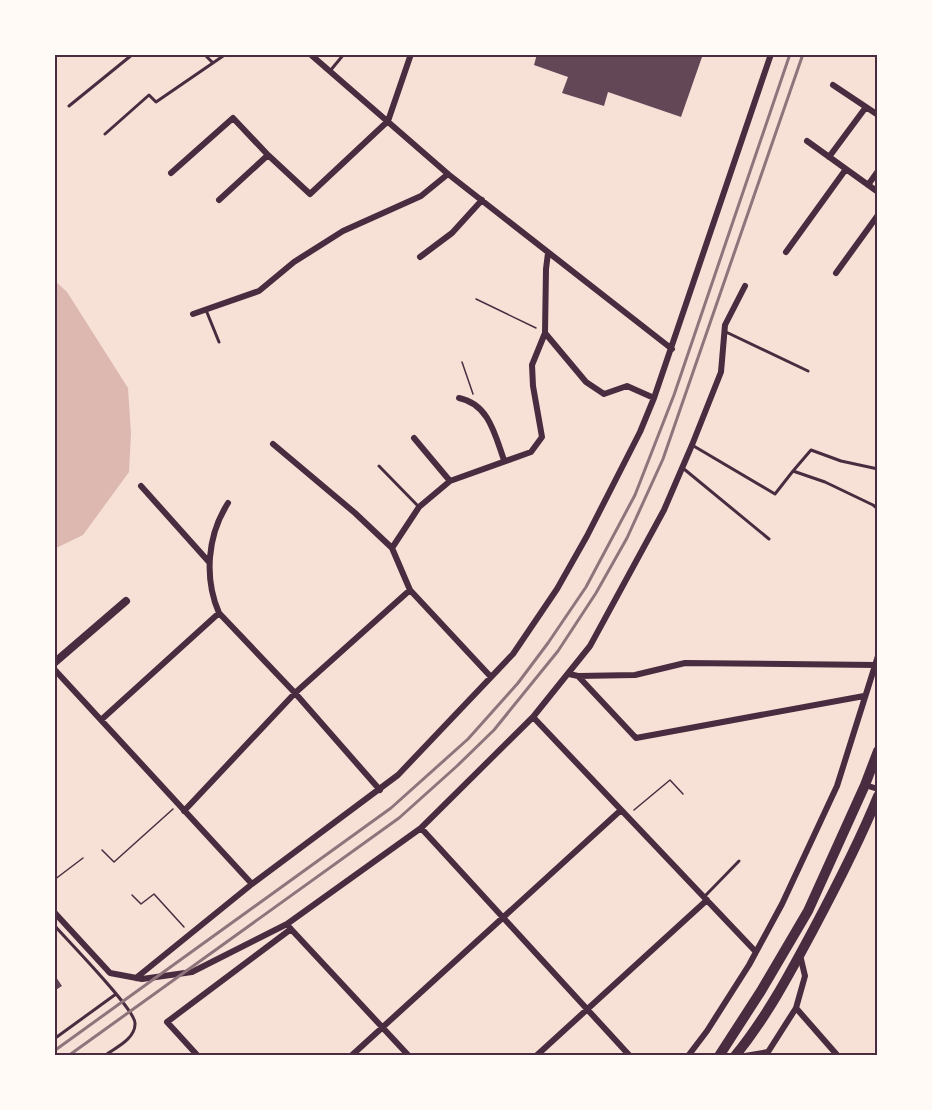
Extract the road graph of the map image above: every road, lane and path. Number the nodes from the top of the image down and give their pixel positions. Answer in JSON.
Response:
{"nodes":[{"id":1,"x":133,"y":54,"type":"edge"},
{"id":2,"x":204,"y":54,"type":"edge"},
{"id":3,"x":226,"y":54,"type":"edge"},
{"id":4,"x":310,"y":54,"type":"edge"},
{"id":5,"x":344,"y":54,"type":"edge"},
{"id":6,"x":411,"y":54,"type":"edge"},
{"id":7,"x":771,"y":54,"type":"edge"},
{"id":8,"x":213,"y":63,"type":"junction"},
{"id":9,"x":330,"y":71,"type":"junction"},
{"id":10,"x":832,"y":85,"type":"dead end"},
{"id":11,"x":69,"y":106,"type":"dead end"},
{"id":12,"x":866,"y":107,"type":"junction"},
{"id":13,"x":878,"y":115,"type":"edge"},
{"id":14,"x":388,"y":121,"type":"junction"},
{"id":15,"x":105,"y":134,"type":"dead end"},
{"id":16,"x":807,"y":141,"type":"dead end"},
{"id":17,"x":268,"y":155,"type":"junction"},
{"id":18,"x":829,"y":157,"type":"junction"},
{"id":19,"x":846,"y":169,"type":"junction"},
{"id":20,"x":878,"y":171,"type":"edge"},
{"id":21,"x":171,"y":173,"type":"dead end"},
{"id":22,"x":448,"y":174,"type":"junction"},
{"id":23,"x":868,"y":185,"type":"junction"},
{"id":24,"x":878,"y":192,"type":"edge"},
{"id":25,"x":219,"y":200,"type":"dead end"},
{"id":26,"x":482,"y":200,"type":"junction"},
{"id":27,"x":878,"y":215,"type":"edge"},
{"id":28,"x":786,"y":252,"type":"dead end"},
{"id":29,"x":548,"y":254,"type":"junction"},
{"id":30,"x":420,"y":257,"type":"dead end"},
{"id":31,"x":836,"y":273,"type":"dead end"},
{"id":32,"x":745,"y":286,"type":"dead end"},
{"id":33,"x":476,"y":299,"type":"dead end"},
{"id":34,"x":206,"y":310,"type":"junction"},
{"id":35,"x":193,"y":314,"type":"dead end"},
{"id":36,"x":724,"y":331,"type":"junction"},
{"id":37,"x":545,"y":333,"type":"junction"},
{"id":38,"x":219,"y":342,"type":"dead end"},
{"id":39,"x":672,"y":350,"type":"junction"},
{"id":40,"x":462,"y":362,"type":"dead end"},
{"id":41,"x":808,"y":371,"type":"dead end"},
{"id":42,"x":459,"y":398,"type":"dead end"},
{"id":43,"x":654,"y":398,"type":"junction"},
{"id":44,"x":471,"y":400,"type":"junction"},
{"id":45,"x":414,"y":438,"type":"dead end"},
{"id":46,"x":273,"y":444,"type":"dead end"},
{"id":47,"x":692,"y":445,"type":"junction"},
{"id":48,"x":504,"y":460,"type":"junction"},
{"id":49,"x":379,"y":466,"type":"dead end"},
{"id":50,"x":682,"y":468,"type":"junction"},
{"id":51,"x":878,"y":469,"type":"edge"},
{"id":52,"x":793,"y":471,"type":"junction"},
{"id":53,"x":450,"y":481,"type":"junction"},
{"id":54,"x":141,"y":486,"type":"dead end"},
{"id":55,"x":228,"y":503,"type":"dead end"},
{"id":56,"x":419,"y":507,"type":"junction"},
{"id":57,"x":878,"y":509,"type":"edge"},
{"id":58,"x":769,"y":539,"type":"dead end"},
{"id":59,"x":392,"y":548,"type":"junction"},
{"id":60,"x":209,"y":562,"type":"junction"},
{"id":61,"x":410,"y":590,"type":"junction"},
{"id":62,"x":126,"y":601,"type":"dead end"},
{"id":63,"x":219,"y":613,"type":"junction"},
{"id":64,"x":878,"y":656,"type":"edge"},
{"id":65,"x":54,"y":663,"type":"edge"},
{"id":66,"x":877,"y":665,"type":"edge"},
{"id":67,"x":54,"y":669,"type":"edge"},
{"id":68,"x":570,"y":674,"type":"junction"},
{"id":69,"x":578,"y":676,"type":"junction"},
{"id":70,"x":491,"y":677,"type":"junction"},
{"id":71,"x":295,"y":693,"type":"junction"},
{"id":72,"x":864,"y":696,"type":"junction"},
{"id":73,"x":532,"y":717,"type":"junction"},
{"id":74,"x":101,"y":720,"type":"junction"},
{"id":75,"x":878,"y":751,"type":"edge"},
{"id":76,"x":875,"y":766,"type":"edge"},
{"id":77,"x":865,"y":785,"type":"junction"},
{"id":78,"x":878,"y":789,"type":"edge"},
{"id":79,"x":380,"y":790,"type":"junction"},
{"id":80,"x":683,"y":794,"type":"dead end"},
{"id":81,"x":878,"y":796,"type":"edge"},
{"id":82,"x":178,"y":805,"type":"junction"},
{"id":83,"x":621,"y":810,"type":"junction"},
{"id":84,"x":184,"y":811,"type":"junction"},
{"id":85,"x":626,"y":816,"type":"junction"},
{"id":86,"x":421,"y":828,"type":"junction"},
{"id":87,"x":102,"y":850,"type":"dead end"},
{"id":88,"x":84,"y":858,"type":"dead end"},
{"id":89,"x":739,"y":861,"type":"dead end"},
{"id":90,"x":54,"y":880,"type":"edge"},
{"id":91,"x":252,"y":884,"type":"junction"},
{"id":92,"x":132,"y":895,"type":"dead end"},
{"id":93,"x":705,"y":898,"type":"junction"},
{"id":94,"x":54,"y":912,"type":"edge"},
{"id":95,"x":504,"y":917,"type":"junction"},
{"id":96,"x":54,"y":926,"type":"edge"},
{"id":97,"x":289,"y":927,"type":"junction"},
{"id":98,"x":190,"y":934,"type":"junction"},
{"id":99,"x":756,"y":952,"type":"junction"},
{"id":100,"x":800,"y":955,"type":"junction"},
{"id":101,"x":139,"y":979,"type":"junction"},
{"id":102,"x":116,"y":994,"type":"junction"},
{"id":103,"x":588,"y":1008,"type":"junction"},
{"id":104,"x":796,"y":1008,"type":"junction"},
{"id":105,"x":382,"y":1027,"type":"junction"},
{"id":106,"x":54,"y":1039,"type":"edge"},
{"id":107,"x":104,"y":1056,"type":"edge"},
{"id":108,"x":198,"y":1056,"type":"edge"},
{"id":109,"x":351,"y":1056,"type":"edge"},
{"id":110,"x":409,"y":1056,"type":"edge"},
{"id":111,"x":536,"y":1056,"type":"edge"},
{"id":112,"x":630,"y":1056,"type":"edge"},
{"id":113,"x":688,"y":1056,"type":"edge"},
{"id":114,"x":719,"y":1056,"type":"edge"},
{"id":115,"x":735,"y":1056,"type":"edge"},
{"id":116,"x":744,"y":1056,"type":"edge"},
{"id":117,"x":838,"y":1056,"type":"edge"}],
"edges":[{"from":1,"to":11,"type":"lane"},
{"from":2,"to":8,"type":"lane"},
{"from":3,"to":8,"type":"lane"},
{"from":4,"to":9,"type":"street"},
{"from":5,"to":9,"type":"lane"},
{"from":6,"to":14,"type":"street"},
{"from":7,"to":39,"type":"street"},
{"from":8,"to":15,"type":"lane"},
{"from":9,"to":14,"type":"street"},
{"from":10,"to":12,"type":"street"},
{"from":12,"to":13,"type":"street"},
{"from":12,"to":18,"type":"street"},
{"from":14,"to":17,"type":"street"},
{"from":14,"to":22,"type":"street"},
{"from":16,"to":18,"type":"street"},
{"from":17,"to":21,"type":"street"},
{"from":17,"to":25,"type":"street"},
{"from":18,"to":19,"type":"street"},
{"from":19,"to":23,"type":"street"},
{"from":19,"to":28,"type":"street"},
{"from":20,"to":23,"type":"street"},
{"from":22,"to":26,"type":"street"},
{"from":22,"to":34,"type":"street"},
{"from":23,"to":24,"type":"street"},
{"from":26,"to":29,"type":"street"},
{"from":26,"to":30,"type":"street"},
{"from":27,"to":31,"type":"street"},
{"from":29,"to":37,"type":"street"},
{"from":29,"to":39,"type":"street"},
{"from":32,"to":36,"type":"street"},
{"from":33,"to":37,"type":"path"},
{"from":34,"to":35,"type":"street"},
{"from":34,"to":38,"type":"lane"},
{"from":36,"to":41,"type":"lane"},
{"from":36,"to":47,"type":"street"},
{"from":37,"to":43,"type":"street"},
{"from":37,"to":48,"type":"street"},
{"from":39,"to":43,"type":"street"},
{"from":40,"to":44,"type":"path"},
{"from":42,"to":44,"type":"street"},
{"from":43,"to":70,"type":"street"},
{"from":44,"to":48,"type":"street"},
{"from":45,"to":53,"type":"street"},
{"from":46,"to":59,"type":"street"},
{"from":47,"to":50,"type":"street"},
{"from":47,"to":52,"type":"lane"},
{"from":48,"to":53,"type":"street"},
{"from":49,"to":56,"type":"lane"},
{"from":50,"to":58,"type":"lane"},
{"from":50,"to":68,"type":"street"},
{"from":51,"to":52,"type":"lane"},
{"from":52,"to":57,"type":"lane"},
{"from":53,"to":56,"type":"street"},
{"from":54,"to":60,"type":"street"},
{"from":55,"to":60,"type":"street"},
{"from":56,"to":59,"type":"street"},
{"from":59,"to":61,"type":"street"},
{"from":60,"to":63,"type":"street"},
{"from":61,"to":70,"type":"street"},
{"from":61,"to":71,"type":"street"},
{"from":62,"to":65,"type":"street"},
{"from":63,"to":71,"type":"street"},
{"from":63,"to":74,"type":"street"},
{"from":64,"to":66,"type":"street"},
{"from":66,"to":69,"type":"street"},
{"from":66,"to":72,"type":"street"},
{"from":67,"to":74,"type":"street"},
{"from":68,"to":69,"type":"street"},
{"from":68,"to":73,"type":"street"},
{"from":69,"to":72,"type":"street"},
{"from":70,"to":79,"type":"street"},
{"from":71,"to":79,"type":"street"},
{"from":71,"to":84,"type":"street"},
{"from":72,"to":99,"type":"street"},
{"from":73,"to":83,"type":"street"},
{"from":73,"to":86,"type":"street"},
{"from":74,"to":82,"type":"street"},
{"from":75,"to":76,"type":"highway"},
{"from":76,"to":77,"type":"highway"},
{"from":77,"to":78,"type":"street"},
{"from":77,"to":114,"type":"highway"},
{"from":79,"to":91,"type":"street"},
{"from":80,"to":85,"type":"path"},
{"from":81,"to":100,"type":"highway"},
{"from":82,"to":84,"type":"street"},
{"from":82,"to":87,"type":"path"},
{"from":83,"to":85,"type":"street"},
{"from":83,"to":95,"type":"street"},
{"from":84,"to":91,"type":"street"},
{"from":85,"to":93,"type":"street"},
{"from":86,"to":95,"type":"street"},
{"from":86,"to":97,"type":"street"},
{"from":88,"to":90,"type":"path"},
{"from":89,"to":93,"type":"lane"},
{"from":91,"to":98,"type":"street"},
{"from":92,"to":98,"type":"path"},
{"from":93,"to":99,"type":"street"},
{"from":93,"to":103,"type":"street"},
{"from":94,"to":101,"type":"street"},
{"from":95,"to":103,"type":"street"},
{"from":95,"to":105,"type":"street"},
{"from":96,"to":102,"type":"lane"},
{"from":97,"to":101,"type":"street"},
{"from":97,"to":105,"type":"street"},
{"from":97,"to":108,"type":"street"},
{"from":98,"to":101,"type":"street"},
{"from":99,"to":113,"type":"street"},
{"from":100,"to":104,"type":"street"},
{"from":100,"to":115,"type":"highway"},
{"from":102,"to":106,"type":"lane"},
{"from":102,"to":107,"type":"lane"},
{"from":103,"to":111,"type":"street"},
{"from":103,"to":112,"type":"street"},
{"from":104,"to":116,"type":"street"},
{"from":104,"to":117,"type":"street"},
{"from":105,"to":109,"type":"street"},
{"from":105,"to":110,"type":"street"}]}
